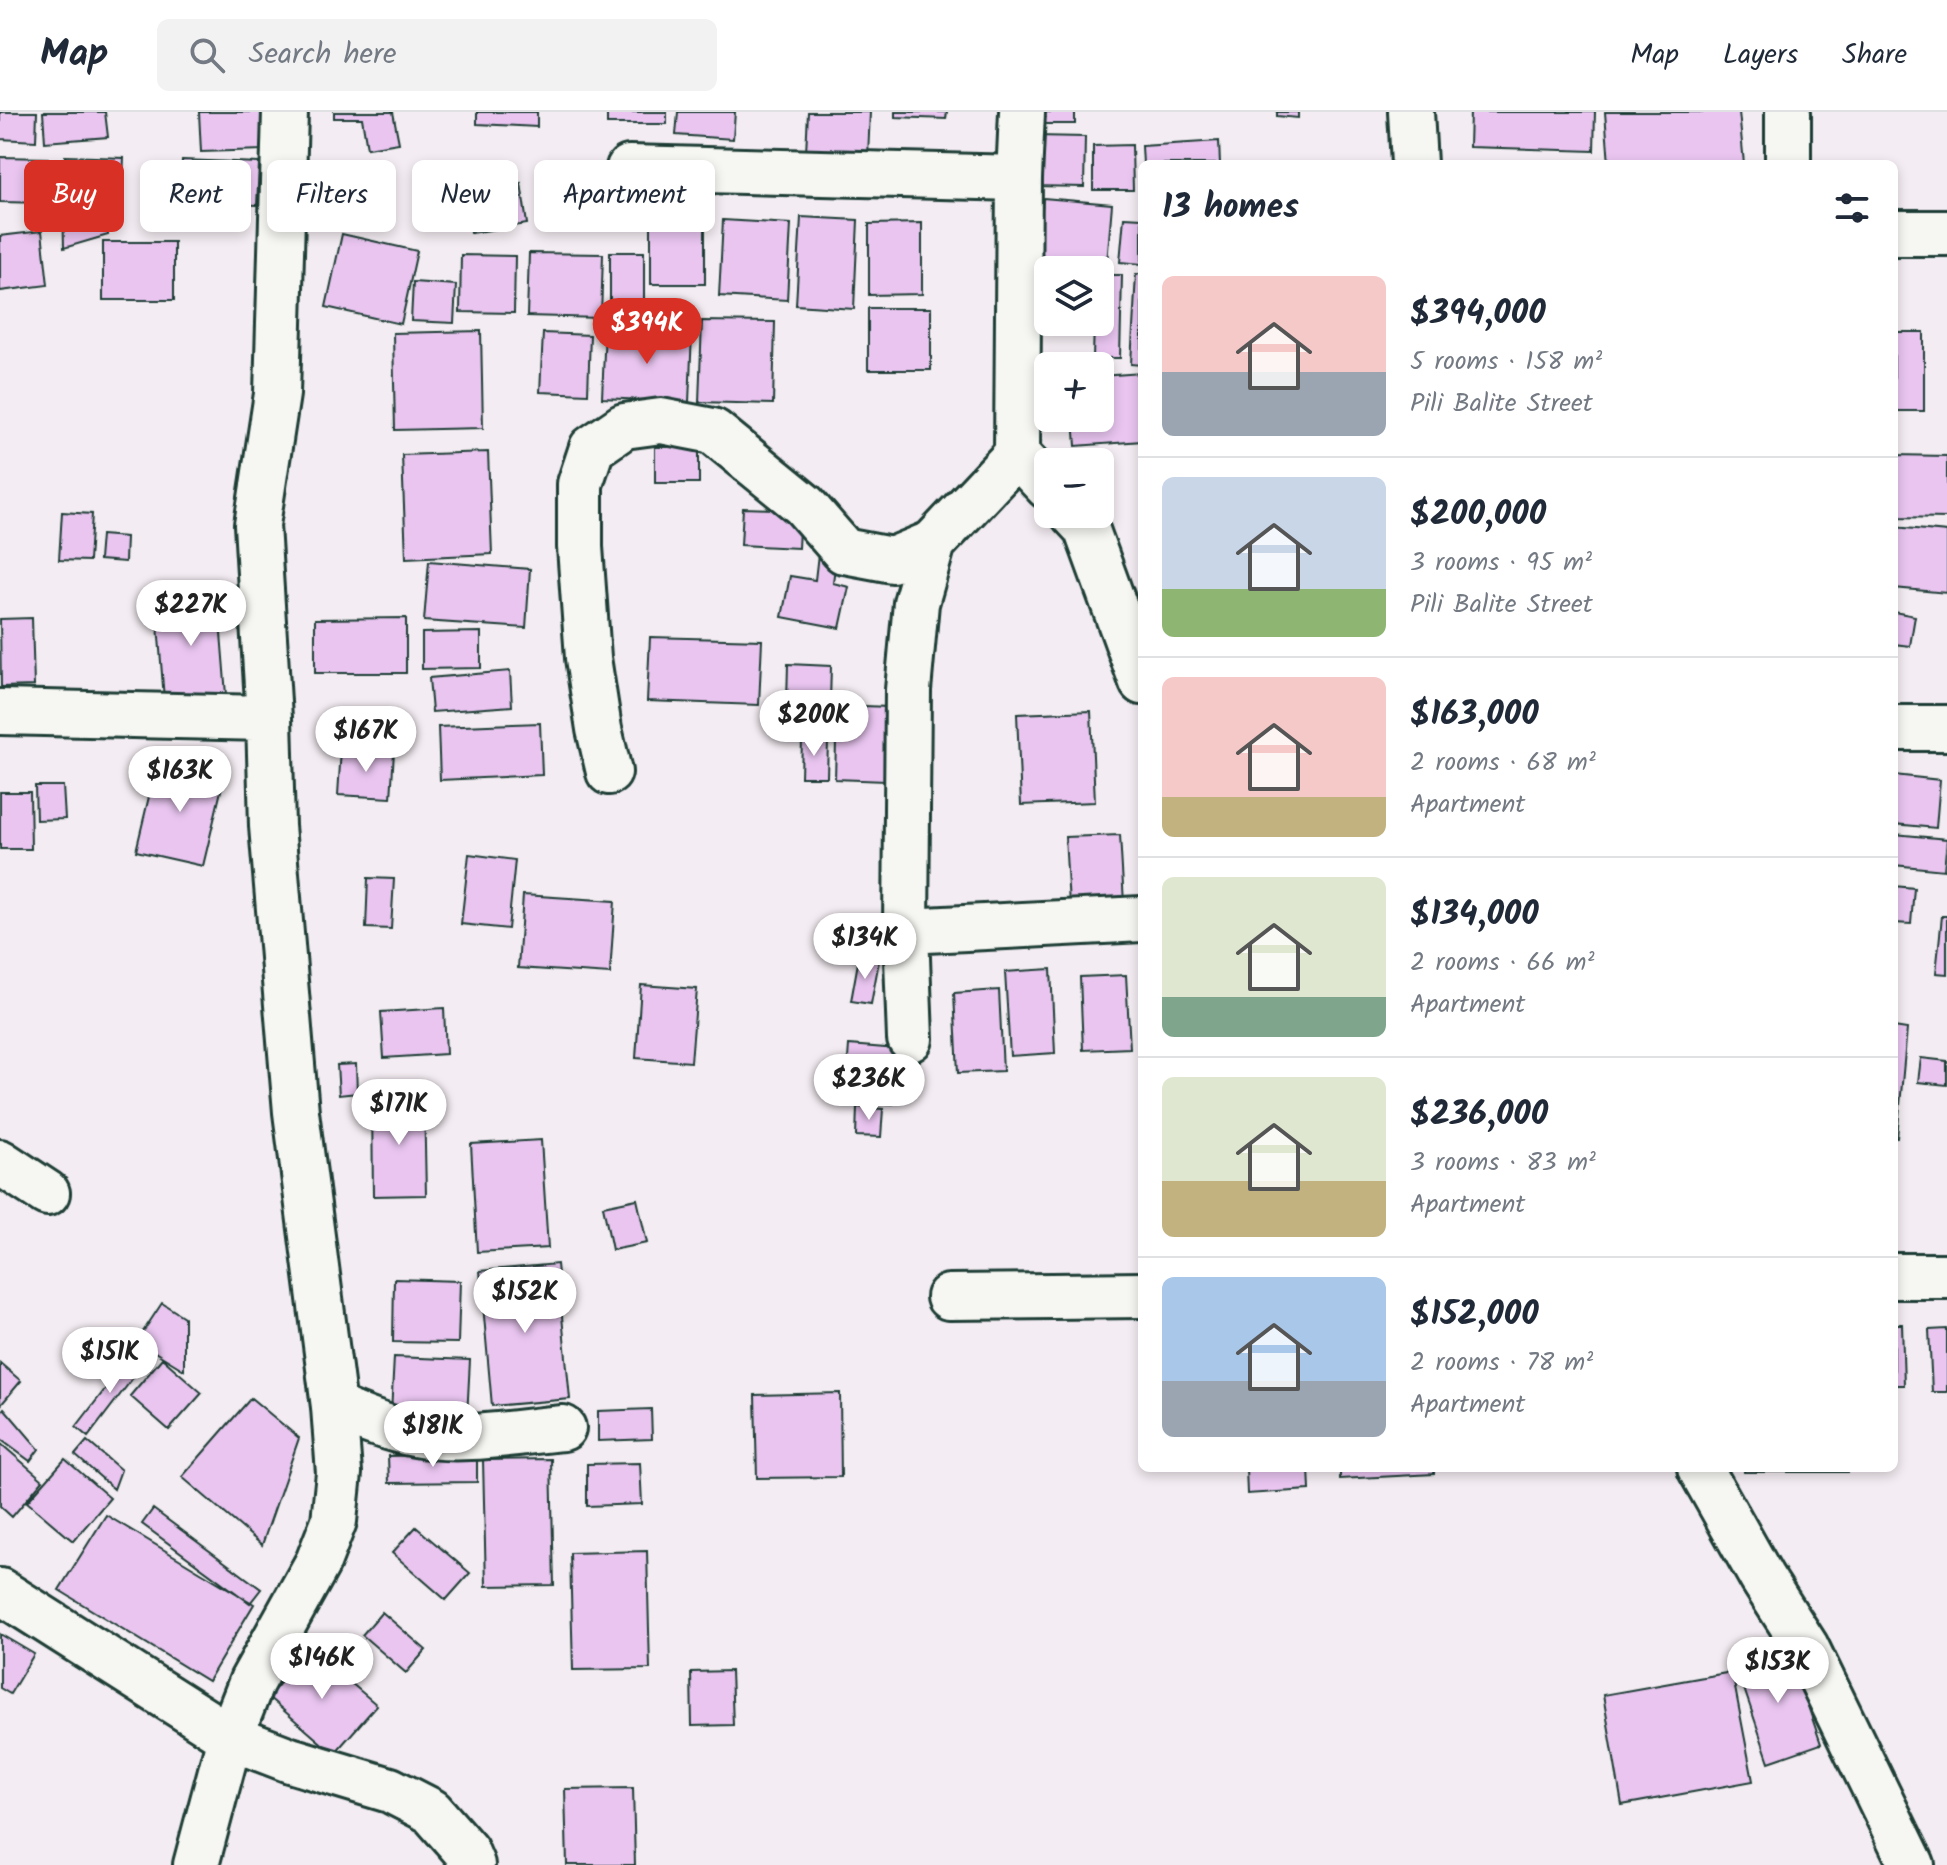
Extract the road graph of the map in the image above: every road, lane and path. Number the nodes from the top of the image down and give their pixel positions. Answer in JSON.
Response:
{"nodes":[{"id":1,"x":285,"y":112,"type":"edge"},
{"id":2,"x":1022,"y":112,"type":"edge"},
{"id":3,"x":1411,"y":112,"type":"edge"},
{"id":4,"x":1788,"y":112,"type":"edge"},
{"id":5,"x":1414,"y":160,"type":"edge"},
{"id":6,"x":1788,"y":160,"type":"edge"},
{"id":7,"x":715,"y":170,"type":"edge"},
{"id":8,"x":1019,"y":178,"type":"junction"},
{"id":9,"x":1898,"y":233,"type":"edge"},
{"id":10,"x":1947,"y":233,"type":"edge"},
{"id":11,"x":1017,"y":454,"type":"junction"},
{"id":12,"x":1034,"y":472,"type":"edge"},
{"id":13,"x":1086,"y":528,"type":"edge"},
{"id":14,"x":933,"y":543,"type":"junction"},
{"id":15,"x":1138,"y":671,"type":"edge"},
{"id":16,"x":0,"y":712,"type":"edge"},
{"id":17,"x":269,"y":718,"type":"junction"},
{"id":18,"x":1898,"y":728,"type":"edge"},
{"id":19,"x":1947,"y":728,"type":"edge"},
{"id":20,"x":609,"y":772,"type":"dead end"},
{"id":21,"x":1138,"y":919,"type":"edge"},
{"id":22,"x":906,"y":931,"type":"junction"},
{"id":23,"x":910,"y":1039,"type":"dead end"},
{"id":24,"x":0,"y":1162,"type":"edge"},
{"id":25,"x":47,"y":1193,"type":"dead end"},
{"id":26,"x":1898,"y":1276,"type":"edge"},
{"id":27,"x":1947,"y":1276,"type":"edge"},
{"id":28,"x":1138,"y":1295,"type":"edge"},
{"id":29,"x":949,"y":1297,"type":"dead end"},
{"id":30,"x":334,"y":1407,"type":"junction"},
{"id":31,"x":563,"y":1428,"type":"dead end"},
{"id":32,"x":1702,"y":1472,"type":"edge"},
{"id":33,"x":0,"y":1591,"type":"edge"},
{"id":34,"x":230,"y":1737,"type":"junction"},
{"id":35,"x":196,"y":1865,"type":"edge"},
{"id":36,"x":472,"y":1865,"type":"edge"},
{"id":37,"x":1912,"y":1865,"type":"edge"}],
"edges":[{"from":1,"to":17,"type":"street"},
{"from":2,"to":8,"type":"street"},
{"from":3,"to":5,"type":"street"},
{"from":4,"to":6,"type":"street"},
{"from":7,"to":8,"type":"street"},
{"from":8,"to":11,"type":"street"},
{"from":9,"to":10,"type":"street"},
{"from":11,"to":12,"type":"street"},
{"from":11,"to":14,"type":"street"},
{"from":13,"to":15,"type":"street"},
{"from":14,"to":20,"type":"street"},
{"from":14,"to":22,"type":"street"},
{"from":16,"to":17,"type":"street"},
{"from":17,"to":30,"type":"street"},
{"from":18,"to":19,"type":"street"},
{"from":21,"to":22,"type":"street"},
{"from":22,"to":23,"type":"street"},
{"from":24,"to":25,"type":"street"},
{"from":26,"to":27,"type":"street"},
{"from":28,"to":29,"type":"street"},
{"from":30,"to":31,"type":"street"},
{"from":30,"to":34,"type":"street"},
{"from":32,"to":37,"type":"street"},
{"from":33,"to":34,"type":"street"},
{"from":34,"to":35,"type":"street"},
{"from":34,"to":36,"type":"street"}]}
